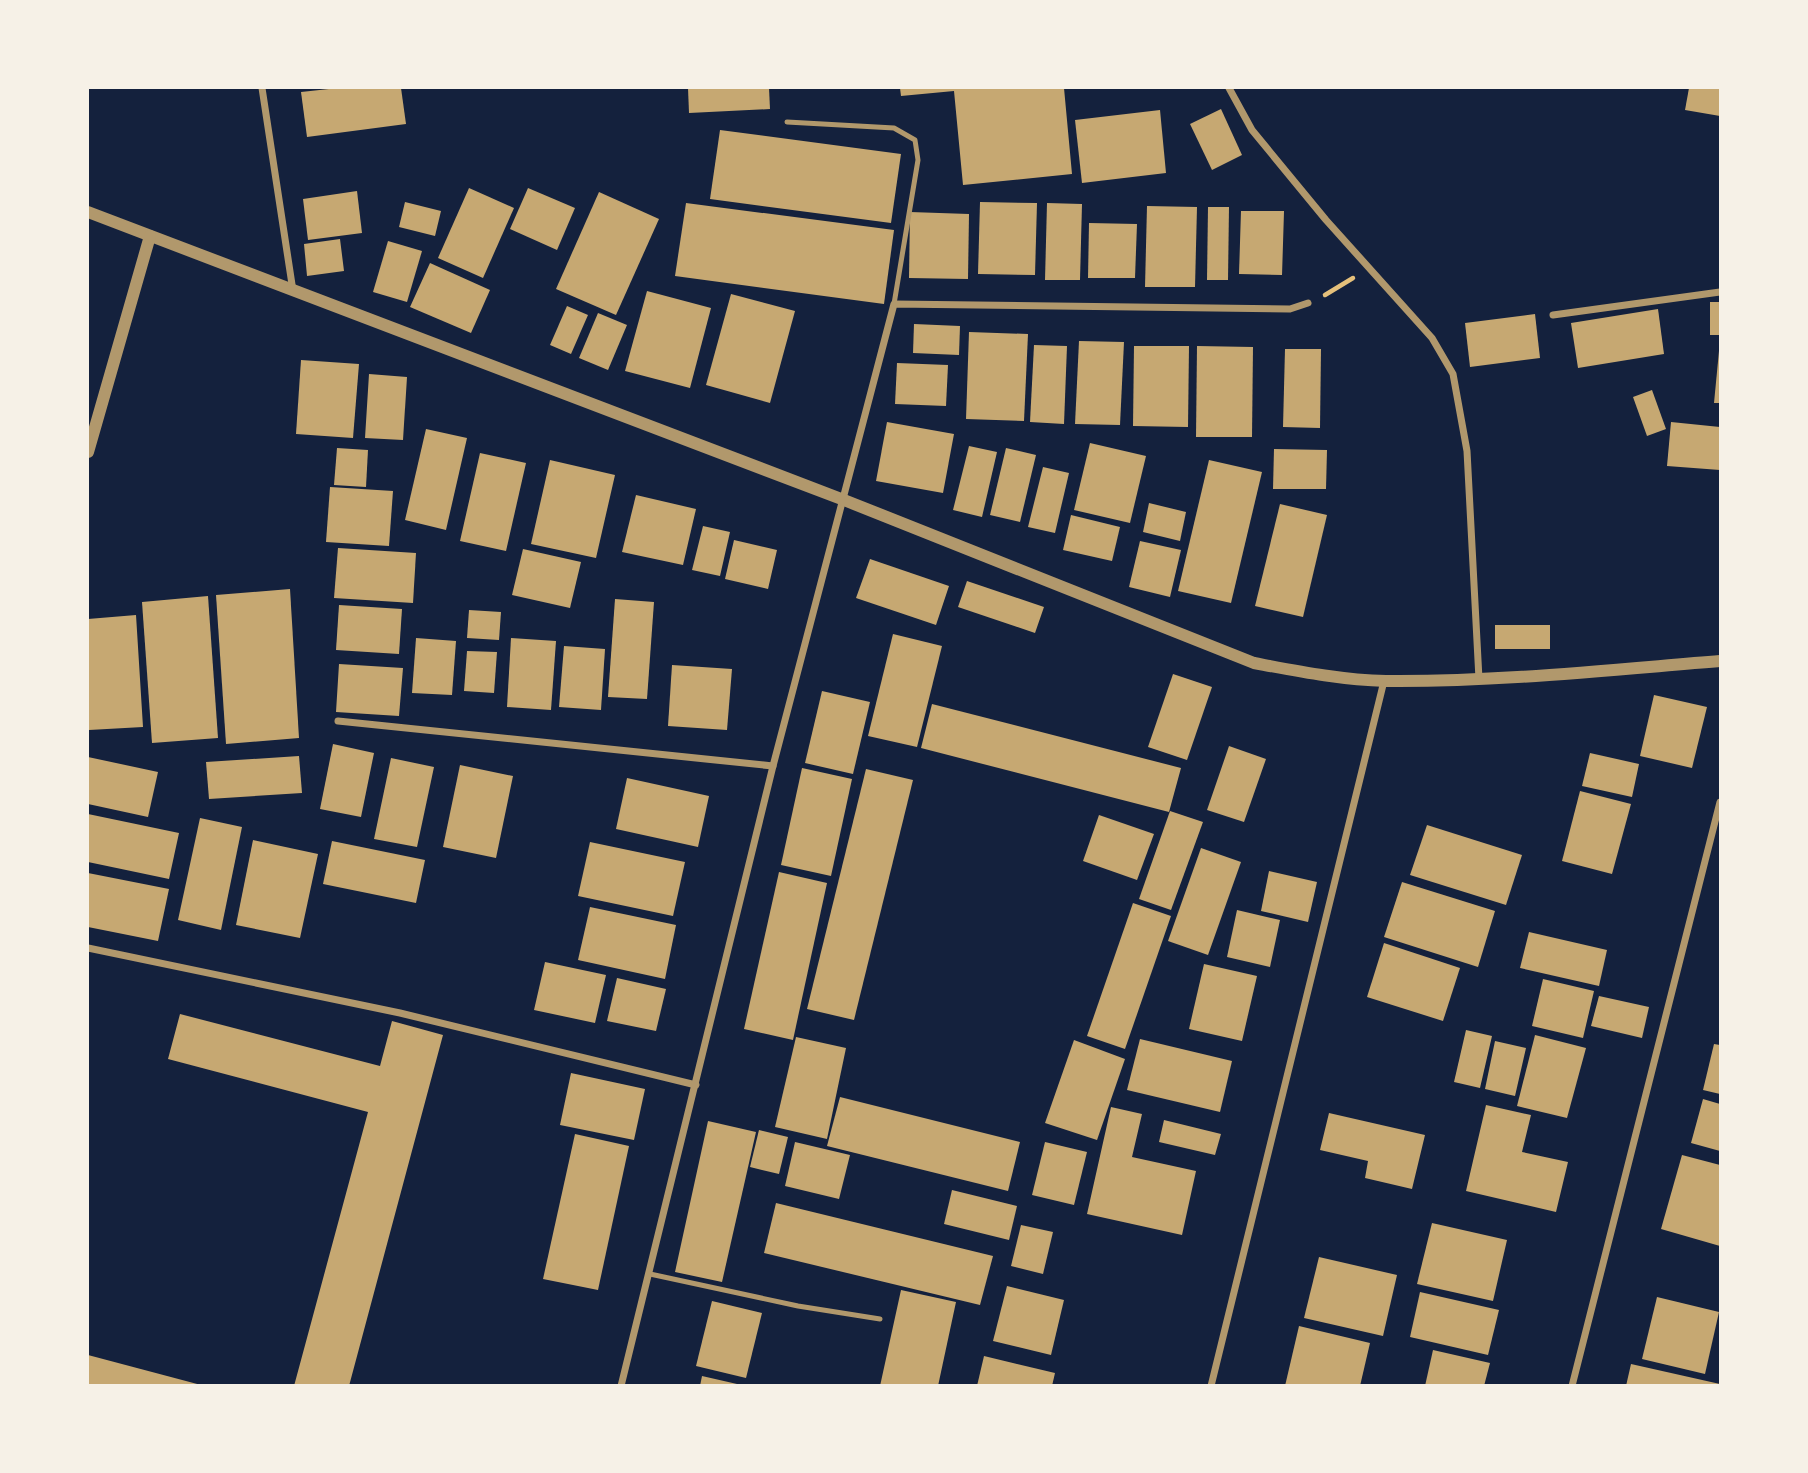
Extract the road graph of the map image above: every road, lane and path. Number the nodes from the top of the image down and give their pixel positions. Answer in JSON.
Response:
{"nodes":[{"id":1,"x":262,"y":88,"type":"edge"},
{"id":2,"x":1229,"y":88,"type":"edge"},
{"id":3,"x":786,"y":122,"type":"dead end"},
{"id":4,"x":88,"y":212,"type":"edge"},
{"id":5,"x":150,"y":236,"type":"junction"},
{"id":6,"x":1369,"y":268,"type":"junction"},
{"id":7,"x":1720,"y":292,"type":"edge"},
{"id":8,"x":293,"y":293,"type":"junction"},
{"id":9,"x":1308,"y":303,"type":"joint"},
{"id":10,"x":894,"y":304,"type":"junction"},
{"id":11,"x":1553,"y":315,"type":"dead end"},
{"id":12,"x":88,"y":452,"type":"edge"},
{"id":13,"x":844,"y":500,"type":"junction"},
{"id":14,"x":1720,"y":661,"type":"edge"},
{"id":15,"x":1479,"y":679,"type":"junction"},
{"id":16,"x":1384,"y":681,"type":"junction"},
{"id":17,"x":338,"y":720,"type":"dead end"},
{"id":18,"x":773,"y":766,"type":"junction"},
{"id":19,"x":1720,"y":802,"type":"edge"},
{"id":20,"x":88,"y":948,"type":"edge"},
{"id":21,"x":696,"y":1085,"type":"junction"},
{"id":22,"x":650,"y":1274,"type":"junction"},
{"id":23,"x":880,"y":1319,"type":"dead end"},
{"id":24,"x":621,"y":1385,"type":"edge"},
{"id":25,"x":1211,"y":1385,"type":"edge"},
{"id":26,"x":1572,"y":1385,"type":"edge"}],
"edges":[{"from":1,"to":8,"type":"street"},
{"from":2,"to":6,"type":"street"},
{"from":3,"to":10,"type":"lane"},
{"from":4,"to":5,"type":"street"},
{"from":5,"to":8,"type":"street"},
{"from":5,"to":12,"type":"street"},
{"from":6,"to":9,"type":"path"},
{"from":6,"to":15,"type":"street"},
{"from":7,"to":11,"type":"street"},
{"from":8,"to":13,"type":"street"},
{"from":9,"to":10,"type":"street"},
{"from":10,"to":13,"type":"street"},
{"from":13,"to":16,"type":"street"},
{"from":13,"to":18,"type":"street"},
{"from":14,"to":15,"type":"street"},
{"from":15,"to":16,"type":"street"},
{"from":16,"to":25,"type":"street"},
{"from":17,"to":18,"type":"street"},
{"from":18,"to":21,"type":"street"},
{"from":19,"to":26,"type":"street"},
{"from":20,"to":21,"type":"street"},
{"from":21,"to":22,"type":"street"},
{"from":22,"to":23,"type":"lane"},
{"from":22,"to":24,"type":"street"}]}
